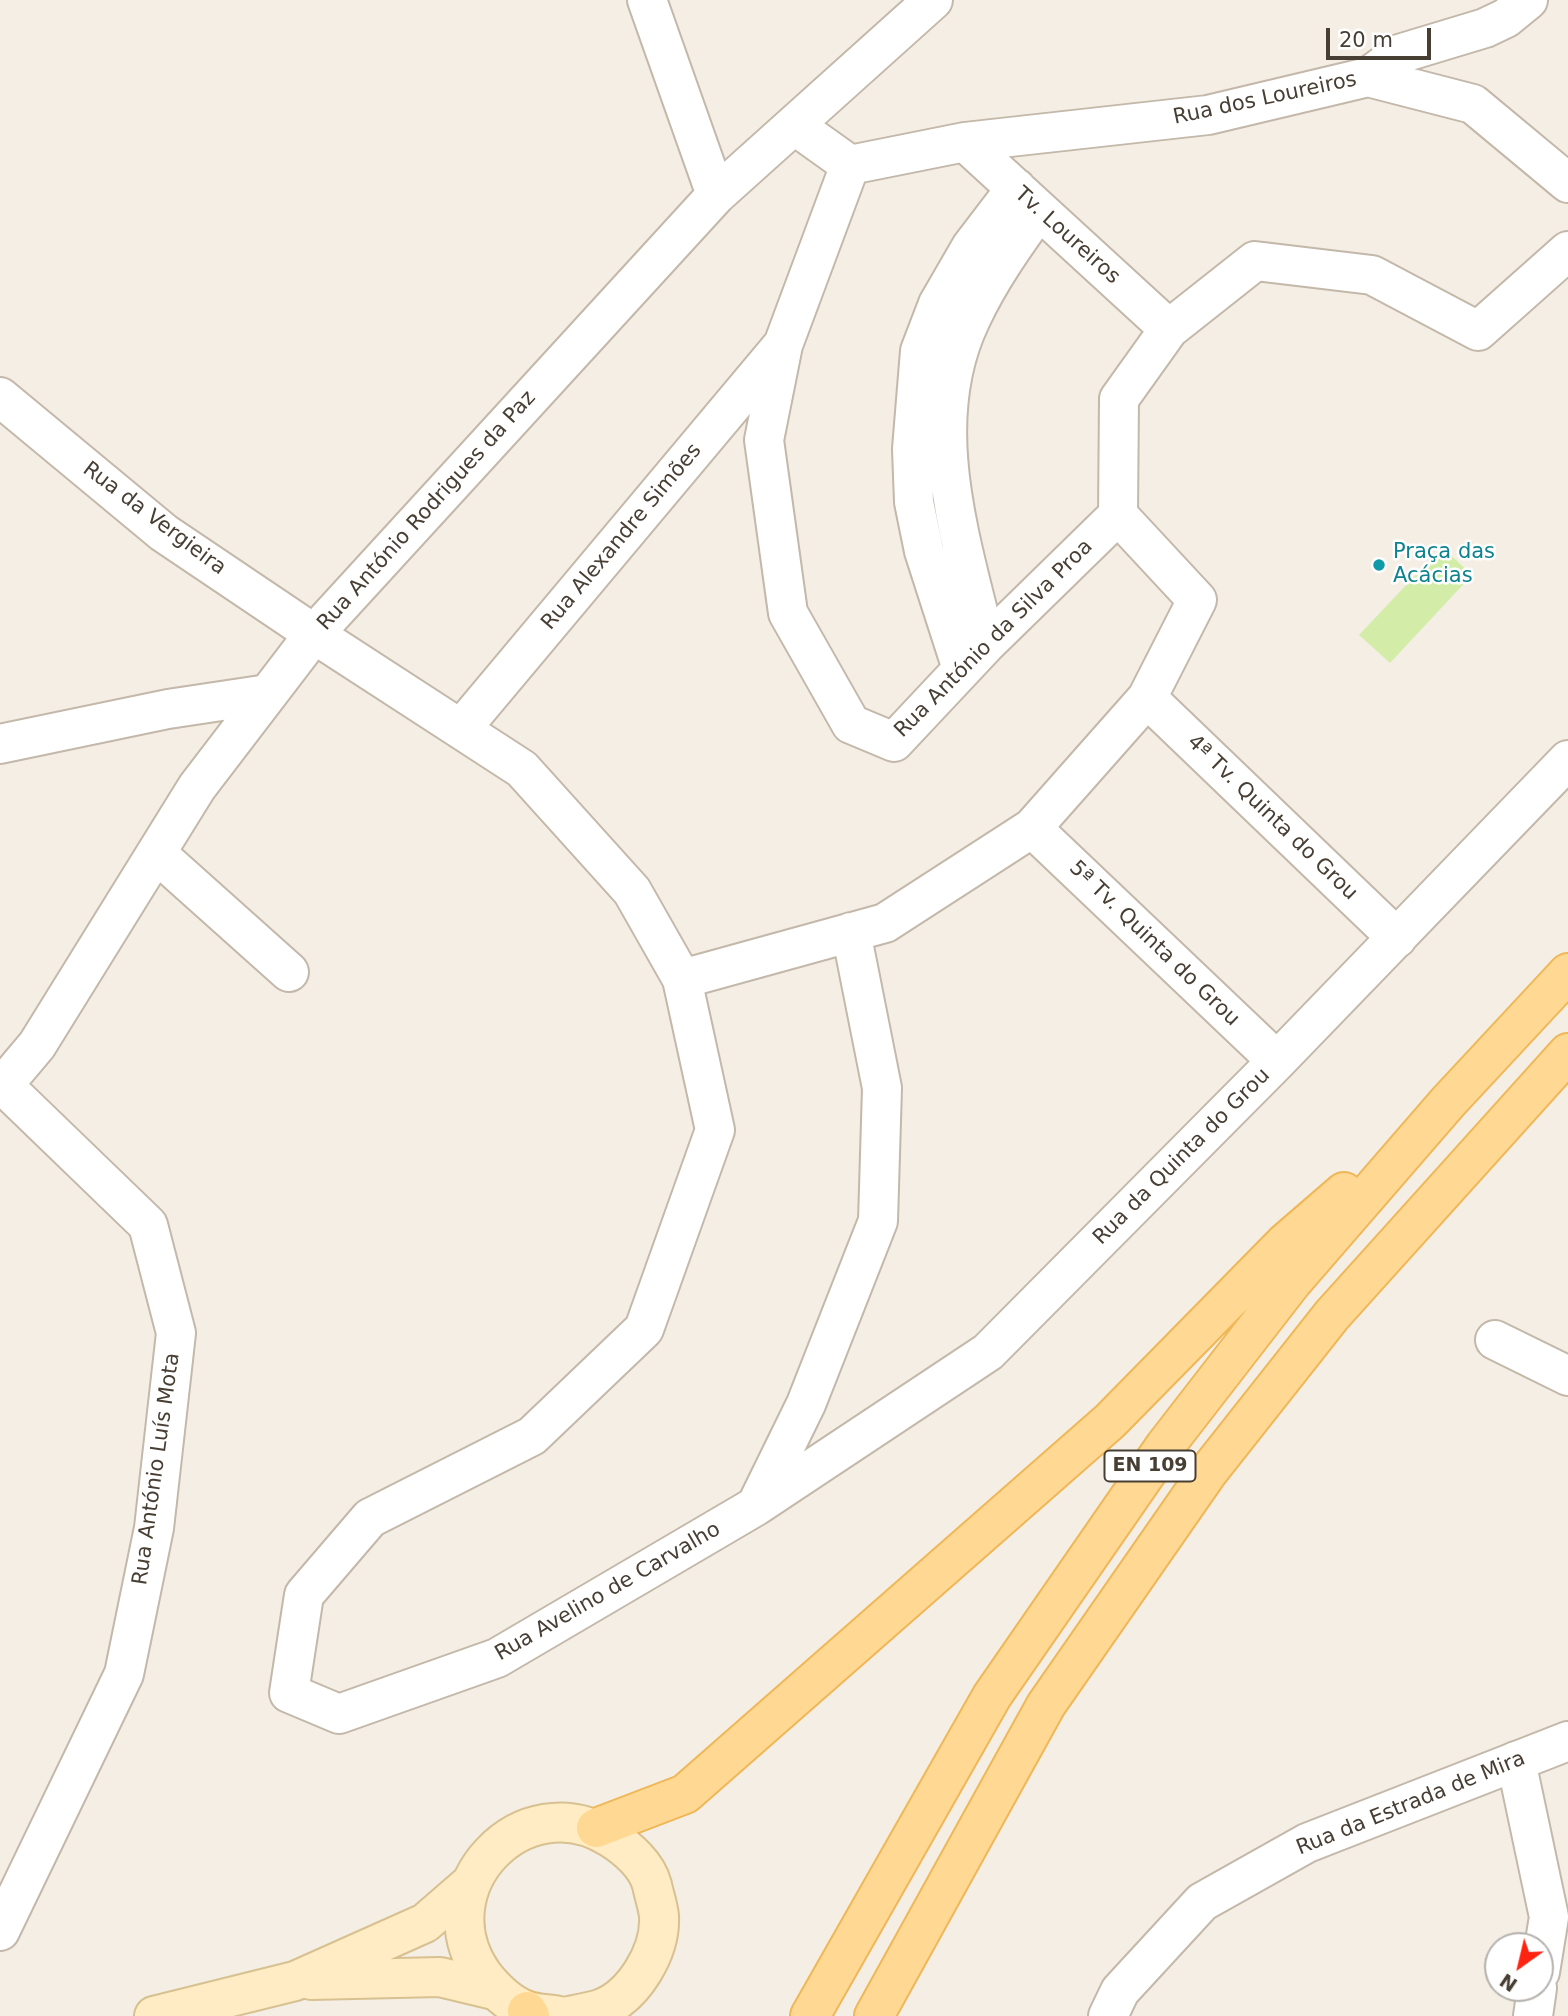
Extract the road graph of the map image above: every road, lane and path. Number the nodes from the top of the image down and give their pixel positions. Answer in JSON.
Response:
{"nodes":[{"id":1,"x":647,"y":0,"type":"edge"},
{"id":2,"x":933,"y":0,"type":"edge"},
{"id":3,"x":1528,"y":0,"type":"edge"},
{"id":4,"x":1368,"y":77,"type":"junction"},
{"id":5,"x":794,"y":125,"type":"junction"},
{"id":6,"x":965,"y":142,"type":"junction"},
{"id":7,"x":850,"y":165,"type":"junction"},
{"id":8,"x":1568,"y":183,"type":"edge"},
{"id":9,"x":716,"y":195,"type":"junction"},
{"id":10,"x":1028,"y":199,"type":"junction"},
{"id":11,"x":1563,"y":265,"type":"edge"},
{"id":12,"x":1169,"y":329,"type":"junction"},
{"id":13,"x":783,"y":345,"type":"junction"},
{"id":14,"x":0,"y":397,"type":"edge"},
{"id":15,"x":1118,"y":515,"type":"junction"},
{"id":16,"x":314,"y":634,"type":"junction"},
{"id":17,"x":974,"y":656,"type":"junction"},
{"id":18,"x":268,"y":694,"type":"junction"},
{"id":19,"x":1147,"y":698,"type":"junction"},
{"id":20,"x":461,"y":729,"type":"junction"},
{"id":21,"x":0,"y":744,"type":"edge"},
{"id":22,"x":1568,"y":760,"type":"edge"},
{"id":23,"x":1032,"y":828,"type":"junction"},
{"id":24,"x":156,"y":853,"type":"junction"},
{"id":25,"x":851,"y":932,"type":"junction"},
{"id":26,"x":1397,"y":937,"type":"junction"},
{"id":27,"x":289,"y":972,"type":"dead end"},
{"id":28,"x":1568,"y":973,"type":"edge"},
{"id":29,"x":682,"y":979,"type":"junction"},
{"id":30,"x":1568,"y":1053,"type":"edge"},
{"id":31,"x":1277,"y":1061,"type":"junction"},
{"id":32,"x":2,"y":1087,"type":"edge"},
{"id":33,"x":1448,"y":1102,"type":"junction"},
{"id":34,"x":1495,"y":1340,"type":"dead end"},
{"id":35,"x":1568,"y":1376,"type":"edge"},
{"id":36,"x":756,"y":1506,"type":"junction"},
{"id":37,"x":1568,"y":1741,"type":"edge"},
{"id":38,"x":1517,"y":1761,"type":"junction"},
{"id":39,"x":596,"y":1828,"type":"junction"},
{"id":40,"x":470,"y":1884,"type":"junction"},
{"id":41,"x":0,"y":1931,"type":"edge"},
{"id":42,"x":1547,"y":1932,"type":"edge"},
{"id":43,"x":295,"y":1981,"type":"junction"},
{"id":44,"x":494,"y":1990,"type":"junction"},
{"id":45,"x":538,"y":2014,"type":"edge"},
{"id":46,"x":154,"y":2016,"type":"edge"},
{"id":47,"x":569,"y":2016,"type":"edge"},
{"id":48,"x":810,"y":2016,"type":"edge"},
{"id":49,"x":874,"y":2016,"type":"edge"},
{"id":50,"x":1108,"y":2016,"type":"edge"}],
"edges":[{"from":1,"to":9,"type":"street"},
{"from":2,"to":5,"type":"street","name":"Rua António Rodrigues da Paz"},
{"from":3,"to":4,"type":"street"},
{"from":4,"to":6,"type":"street","name":"Rua dos Loureiros"},
{"from":4,"to":8,"type":"street","name":"Rua dos Loureiros"},
{"from":5,"to":7,"type":"street"},
{"from":5,"to":9,"type":"street","name":"Rua António Rodrigues da Paz"},
{"from":6,"to":7,"type":"street","name":"Rua dos Loureiros"},
{"from":6,"to":10,"type":"street","name":"Tv. Loureiros"},
{"from":7,"to":13,"type":"street","name":"Rua António da Silva Proa"},
{"from":9,"to":16,"type":"street","name":"Rua António Rodrigues da Paz"},
{"from":10,"to":12,"type":"street","name":"Tv. Loureiros"},
{"from":10,"to":17,"type":"street"},
{"from":11,"to":12,"type":"street"},
{"from":12,"to":15,"type":"street"},
{"from":13,"to":17,"type":"street","name":"Rua António da Silva Proa"},
{"from":13,"to":20,"type":"street","name":"Rua Alexandre Simões"},
{"from":14,"to":16,"type":"street","name":"Rua da Vergieira"},
{"from":15,"to":17,"type":"street","name":"Rua António da Silva Proa"},
{"from":15,"to":19,"type":"street"},
{"from":16,"to":18,"type":"street","name":"Rua António Rodrigues da Paz"},
{"from":16,"to":20,"type":"street","name":"Rua Avelino de Carvalho"},
{"from":18,"to":21,"type":"street"},
{"from":18,"to":24,"type":"street","name":"Rua António Rodrigues da Paz"},
{"from":19,"to":23,"type":"street"},
{"from":19,"to":26,"type":"street","name":"4ª Tv. Quinta do Grou"},
{"from":20,"to":29,"type":"street","name":"Rua Avelino de Carvalho"},
{"from":22,"to":26,"type":"street","name":"Rua da Quinta do Grou"},
{"from":23,"to":25,"type":"street"},
{"from":23,"to":31,"type":"street","name":"5ª Tv. Quinta do Grou"},
{"from":24,"to":27,"type":"street"},
{"from":24,"to":32,"type":"street","name":"Rua António Rodrigues da Paz"},
{"from":25,"to":29,"type":"street"},
{"from":25,"to":36,"type":"street"},
{"from":26,"to":31,"type":"street","name":"Rua da Quinta do Grou"},
{"from":28,"to":33,"type":"main road","number":"EN 109"},
{"from":29,"to":36,"type":"street","name":"Rua Avelino de Carvalho"},
{"from":30,"to":49,"type":"main road","number":"EN 109"},
{"from":31,"to":36,"type":"street","name":"Rua da Quinta do Grou"},
{"from":32,"to":41,"type":"street","name":"Rua António Luís Mota"},
{"from":33,"to":39,"type":"main road"},
{"from":33,"to":48,"type":"main road","number":"EN 109"},
{"from":34,"to":35,"type":"street"},
{"from":37,"to":38,"type":"street","name":"Rua da Estrada de Mira"},
{"from":38,"to":42,"type":"street"},
{"from":38,"to":50,"type":"street","name":"Rua da Estrada de Mira"},
{"from":39,"to":40,"type":"main road"},
{"from":39,"to":47,"type":"main road"},
{"from":40,"to":43,"type":"main road"},
{"from":40,"to":44,"type":"main road"},
{"from":43,"to":44,"type":"main road"},
{"from":43,"to":46,"type":"main road"},
{"from":44,"to":45,"type":"main road"}]}
